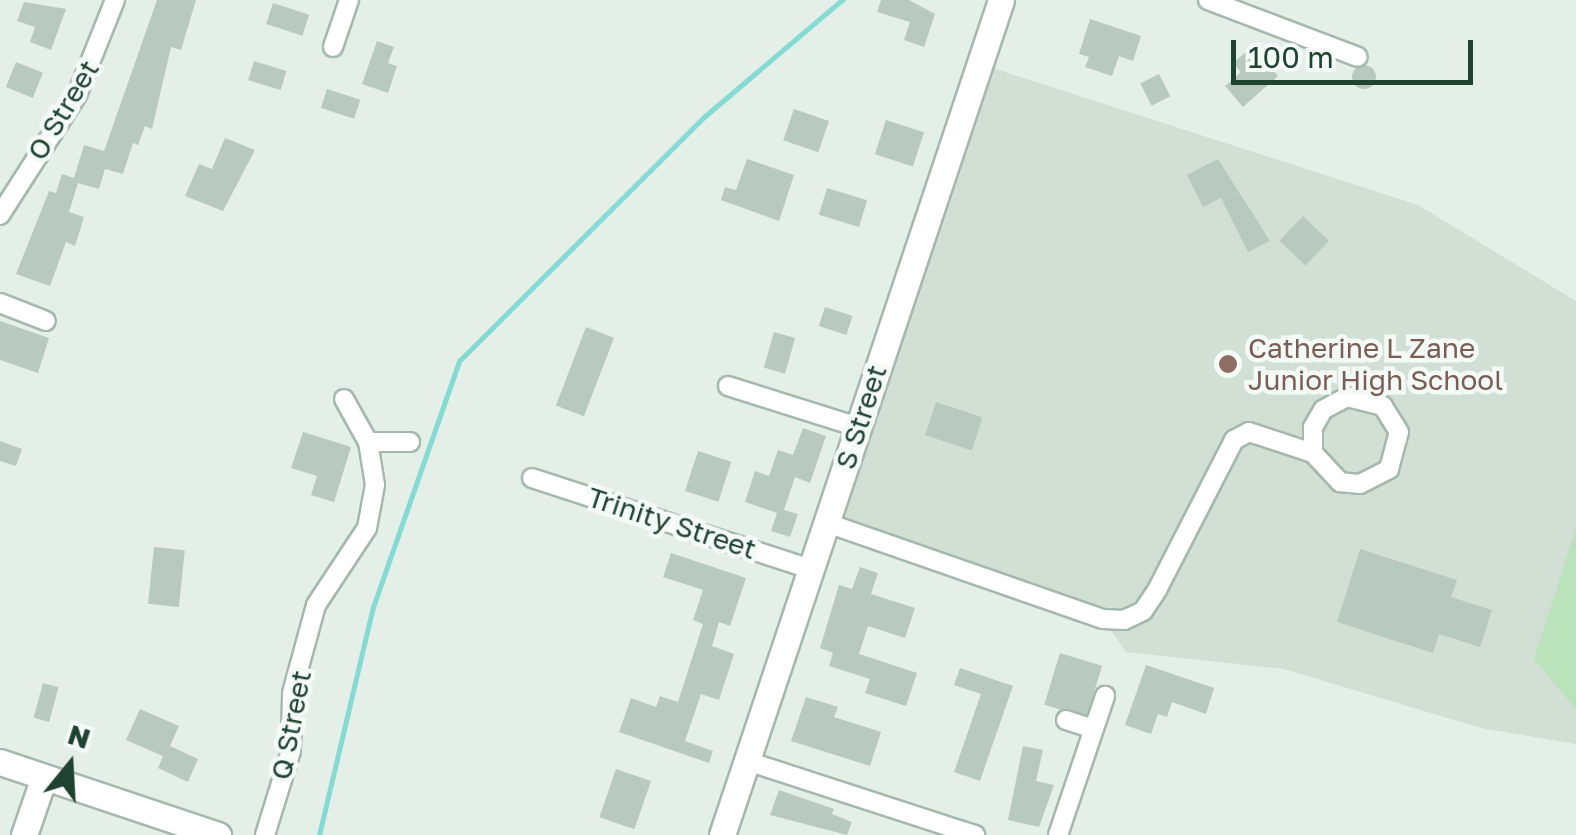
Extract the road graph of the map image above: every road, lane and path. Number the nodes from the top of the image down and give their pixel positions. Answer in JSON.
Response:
{"nodes":[{"id":1,"x":116,"y":0,"type":"edge"},
{"id":2,"x":348,"y":0,"type":"edge"},
{"id":3,"x":1001,"y":0,"type":"edge"},
{"id":4,"x":1208,"y":0,"type":"edge"},
{"id":5,"x":334,"y":47,"type":"dead end"},
{"id":6,"x":1358,"y":57,"type":"dead end"},
{"id":7,"x":0,"y":215,"type":"edge"},
{"id":8,"x":0,"y":304,"type":"edge"},
{"id":9,"x":46,"y":321,"type":"dead end"},
{"id":10,"x":728,"y":386,"type":"dead end"},
{"id":11,"x":344,"y":398,"type":"dead end"},
{"id":12,"x":858,"y":427,"type":"junction"},
{"id":13,"x":368,"y":442,"type":"junction"},
{"id":14,"x":410,"y":442,"type":"dead end"},
{"id":15,"x":1313,"y":453,"type":"junction"},
{"id":16,"x":532,"y":478,"type":"dead end"},
{"id":17,"x":826,"y":523,"type":"junction"},
{"id":18,"x":811,"y":569,"type":"junction"},
{"id":19,"x":1105,"y":696,"type":"dead end"},
{"id":20,"x":1066,"y":720,"type":"dead end"},
{"id":21,"x":1094,"y":729,"type":"junction"},
{"id":22,"x":747,"y":760,"type":"junction"},
{"id":23,"x":0,"y":762,"type":"edge"},
{"id":24,"x":44,"y":777,"type":"junction"},
{"id":25,"x":24,"y":835,"type":"edge"},
{"id":26,"x":218,"y":835,"type":"edge"},
{"id":27,"x":265,"y":835,"type":"edge"},
{"id":28,"x":722,"y":835,"type":"edge"},
{"id":29,"x":976,"y":835,"type":"edge"},
{"id":30,"x":1058,"y":835,"type":"edge"}],
"edges":[{"from":1,"to":7,"type":"street","name":"O Street"},
{"from":2,"to":5,"type":"street"},
{"from":3,"to":12,"type":"main road","name":"S Street"},
{"from":4,"to":6,"type":"street"},
{"from":8,"to":9,"type":"street"},
{"from":10,"to":12,"type":"street"},
{"from":11,"to":13,"type":"street","name":"Q Street"},
{"from":12,"to":17,"type":"main road","name":"S Street"},
{"from":13,"to":14,"type":"street"},
{"from":13,"to":27,"type":"street","name":"Q Street"},
{"from":15,"to":15,"type":"street"},
{"from":15,"to":17,"type":"street"},
{"from":16,"to":18,"type":"street","name":"Trinity Street"},
{"from":17,"to":18,"type":"main road","name":"S Street"},
{"from":18,"to":22,"type":"main road","name":"S Street"},
{"from":19,"to":21,"type":"street"},
{"from":20,"to":21,"type":"street"},
{"from":21,"to":30,"type":"street"},
{"from":22,"to":28,"type":"main road","name":"S Street"},
{"from":22,"to":29,"type":"street"},
{"from":23,"to":24,"type":"main road"},
{"from":24,"to":25,"type":"main road"},
{"from":24,"to":26,"type":"main road"}]}
